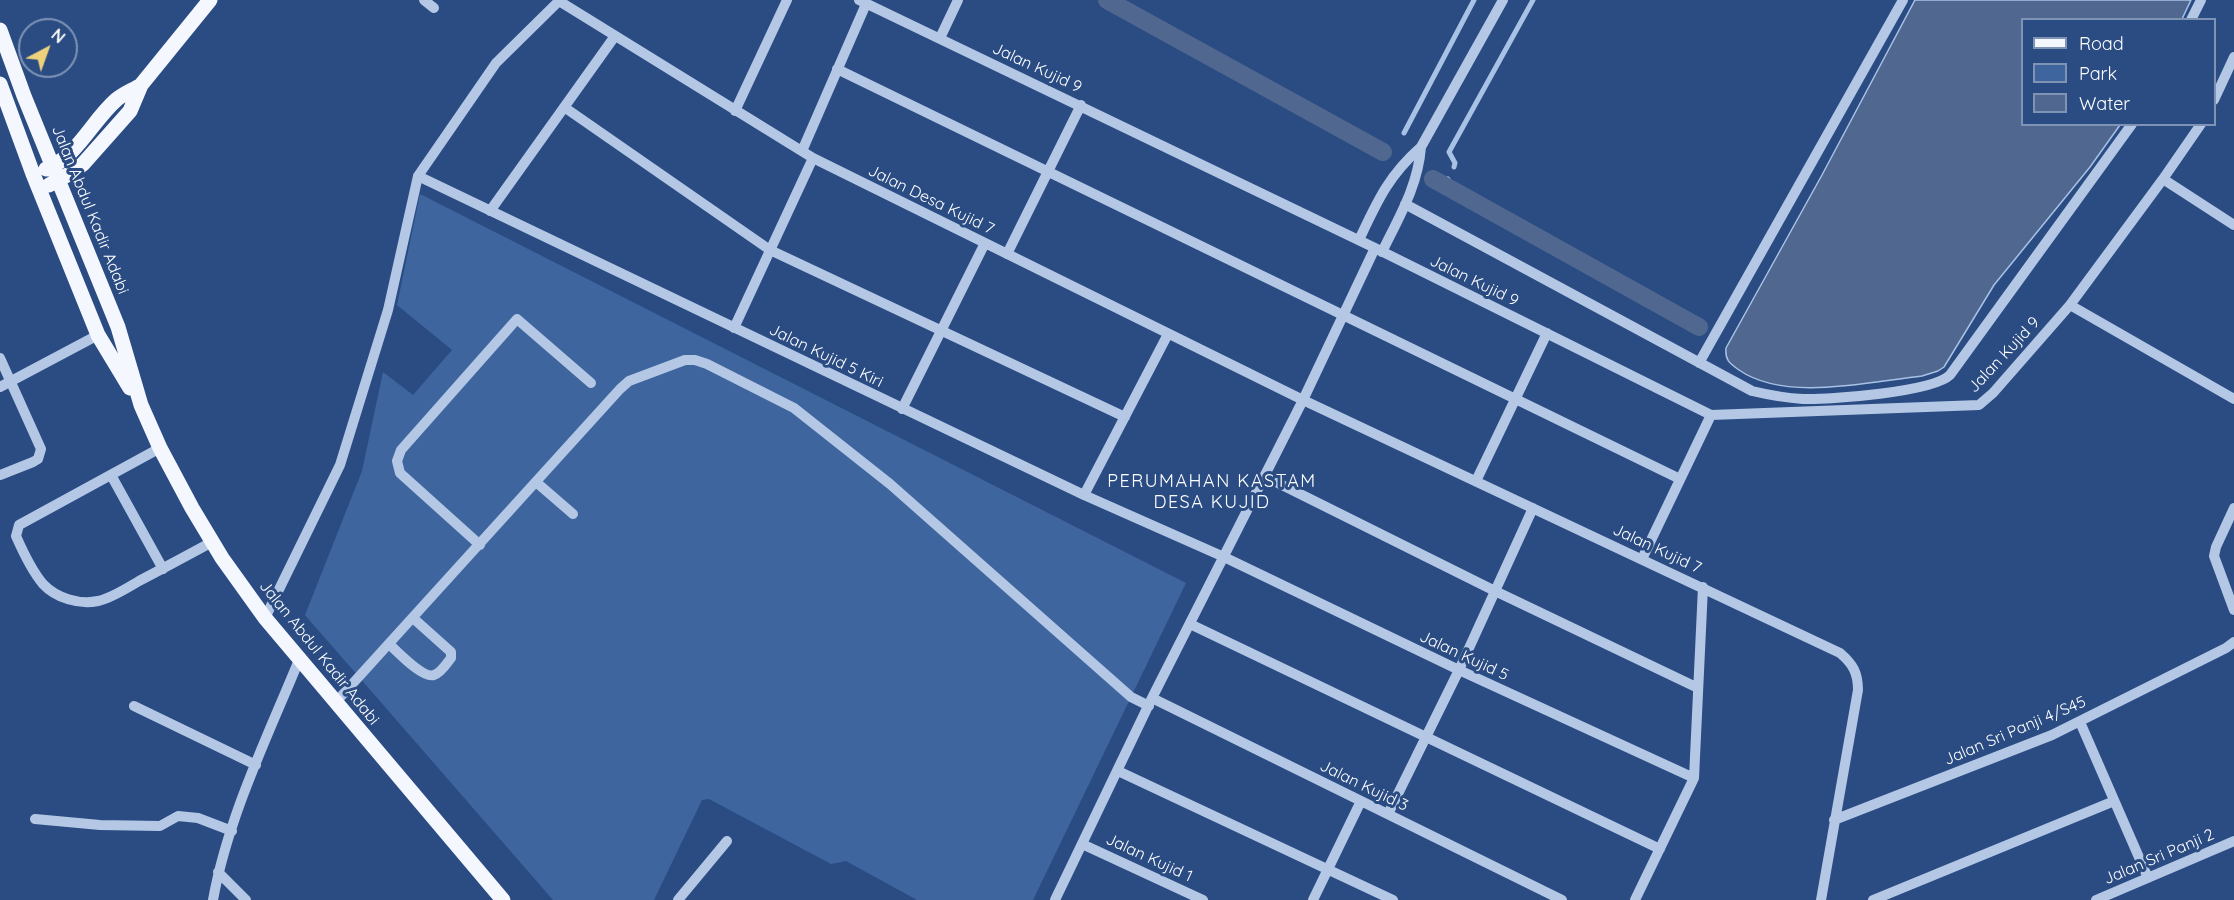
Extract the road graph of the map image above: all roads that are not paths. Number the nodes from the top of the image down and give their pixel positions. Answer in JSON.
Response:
{"nodes":[{"id":1,"x":210,"y":0,"type":"edge"},
{"id":2,"x":424,"y":0,"type":"edge"},
{"id":3,"x":559,"y":0,"type":"edge"},
{"id":4,"x":787,"y":0,"type":"edge"},
{"id":5,"x":958,"y":0,"type":"edge"},
{"id":6,"x":1503,"y":0,"type":"edge"},
{"id":7,"x":1903,"y":0,"type":"edge"},
{"id":8,"x":2201,"y":0,"type":"edge"},
{"id":9,"x":862,"y":2,"type":"edge"},
{"id":10,"x":434,"y":8,"type":"dead end"},
{"id":11,"x":2193,"y":18,"type":"edge"},
{"id":12,"x":0,"y":30,"type":"edge"},
{"id":13,"x":615,"y":36,"type":"junction"},
{"id":14,"x":940,"y":38,"type":"junction"},
{"id":15,"x":2234,"y":57,"type":"edge"},
{"id":16,"x":837,"y":69,"type":"junction"},
{"id":17,"x":0,"y":84,"type":"edge"},
{"id":18,"x":2216,"y":96,"type":"edge"},
{"id":19,"x":3,"y":104,"type":"edge"},
{"id":20,"x":1081,"y":105,"type":"junction"},
{"id":21,"x":564,"y":107,"type":"junction"},
{"id":22,"x":735,"y":111,"type":"junction"},
{"id":23,"x":2131,"y":126,"type":"edge"},
{"id":24,"x":2200,"y":126,"type":"edge"},
{"id":25,"x":1421,"y":147,"type":"junction"},
{"id":26,"x":802,"y":151,"type":"junction"},
{"id":27,"x":813,"y":158,"type":"junction"},
{"id":28,"x":1048,"y":172,"type":"junction"},
{"id":29,"x":56,"y":174,"type":"junction"},
{"id":30,"x":418,"y":176,"type":"junction"},
{"id":31,"x":2163,"y":179,"type":"junction"},
{"id":32,"x":36,"y":182,"type":"junction"},
{"id":33,"x":1405,"y":204,"type":"junction"},
{"id":34,"x":490,"y":211,"type":"junction"},
{"id":35,"x":2234,"y":225,"type":"edge"},
{"id":36,"x":1359,"y":240,"type":"junction"},
{"id":37,"x":985,"y":243,"type":"junction"},
{"id":38,"x":770,"y":250,"type":"junction"},
{"id":39,"x":1378,"y":250,"type":"junction"},
{"id":40,"x":1007,"y":254,"type":"junction"},
{"id":41,"x":2070,"y":305,"type":"junction"},
{"id":42,"x":1343,"y":315,"type":"junction"},
{"id":43,"x":734,"y":328,"type":"junction"},
{"id":44,"x":941,"y":330,"type":"junction"},
{"id":45,"x":1547,"y":333,"type":"junction"},
{"id":46,"x":1168,"y":334,"type":"junction"},
{"id":47,"x":98,"y":335,"type":"junction"},
{"id":48,"x":0,"y":358,"type":"edge"},
{"id":49,"x":1698,"y":363,"type":"junction"},
{"id":50,"x":591,"y":383,"type":"dead end"},
{"id":51,"x":5,"y":384,"type":"edge"},
{"id":52,"x":1516,"y":399,"type":"junction"},
{"id":53,"x":2234,"y":399,"type":"edge"},
{"id":54,"x":1303,"y":400,"type":"junction"},
{"id":55,"x":141,"y":405,"type":"junction"},
{"id":56,"x":902,"y":409,"type":"junction"},
{"id":57,"x":1711,"y":415,"type":"junction"},
{"id":58,"x":1125,"y":417,"type":"junction"},
{"id":59,"x":160,"y":448,"type":"junction"},
{"id":60,"x":0,"y":475,"type":"edge"},
{"id":61,"x":111,"y":475,"type":"junction"},
{"id":62,"x":1264,"y":476,"type":"junction"},
{"id":63,"x":1680,"y":479,"type":"junction"},
{"id":64,"x":1476,"y":481,"type":"junction"},
{"id":65,"x":536,"y":482,"type":"junction"},
{"id":66,"x":1084,"y":495,"type":"junction"},
{"id":67,"x":1533,"y":508,"type":"junction"},
{"id":68,"x":2234,"y":508,"type":"edge"},
{"id":69,"x":573,"y":514,"type":"dead end"},
{"id":70,"x":212,"y":542,"type":"junction"},
{"id":71,"x":480,"y":545,"type":"junction"},
{"id":72,"x":1224,"y":557,"type":"junction"},
{"id":73,"x":1642,"y":559,"type":"junction"},
{"id":74,"x":162,"y":569,"type":"junction"},
{"id":75,"x":1703,"y":587,"type":"junction"},
{"id":76,"x":1495,"y":591,"type":"junction"},
{"id":77,"x":2234,"y":610,"type":"edge"},
{"id":78,"x":265,"y":618,"type":"junction"},
{"id":79,"x":413,"y":618,"type":"junction"},
{"id":80,"x":1190,"y":624,"type":"junction"},
{"id":81,"x":2234,"y":642,"type":"edge"},
{"id":82,"x":389,"y":644,"type":"junction"},
{"id":83,"x":299,"y":660,"type":"junction"},
{"id":84,"x":1459,"y":670,"type":"junction"},
{"id":85,"x":1698,"y":688,"type":"junction"},
{"id":86,"x":1150,"y":702,"type":"junction"},
{"id":87,"x":335,"y":703,"type":"junction"},
{"id":88,"x":134,"y":706,"type":"dead end"},
{"id":89,"x":2080,"y":722,"type":"junction"},
{"id":90,"x":1425,"y":738,"type":"junction"},
{"id":91,"x":256,"y":765,"type":"junction"},
{"id":92,"x":1118,"y":771,"type":"junction"},
{"id":93,"x":1694,"y":778,"type":"junction"},
{"id":94,"x":1361,"y":801,"type":"junction"},
{"id":95,"x":2114,"y":801,"type":"junction"},
{"id":96,"x":1388,"y":814,"type":"junction"},
{"id":97,"x":34,"y":819,"type":"dead end"},
{"id":98,"x":1834,"y":820,"type":"junction"},
{"id":99,"x":232,"y":831,"type":"junction"},
{"id":100,"x":727,"y":841,"type":"dead end"},
{"id":101,"x":2234,"y":842,"type":"edge"},
{"id":102,"x":1082,"y":844,"type":"junction"},
{"id":103,"x":1660,"y":849,"type":"junction"},
{"id":104,"x":1328,"y":870,"type":"junction"},
{"id":105,"x":218,"y":872,"type":"junction"},
{"id":106,"x":2148,"y":878,"type":"junction"},
{"id":107,"x":1546,"y":896,"type":"edge"},
{"id":108,"x":213,"y":900,"type":"edge"},
{"id":109,"x":246,"y":900,"type":"edge"},
{"id":110,"x":503,"y":900,"type":"edge"},
{"id":111,"x":678,"y":900,"type":"edge"},
{"id":112,"x":1054,"y":900,"type":"edge"},
{"id":113,"x":1203,"y":900,"type":"edge"},
{"id":114,"x":1313,"y":900,"type":"edge"},
{"id":115,"x":1393,"y":900,"type":"edge"},
{"id":116,"x":1562,"y":900,"type":"edge"},
{"id":117,"x":1635,"y":900,"type":"edge"},
{"id":118,"x":1821,"y":900,"type":"edge"},
{"id":119,"x":1873,"y":900,"type":"edge"},
{"id":120,"x":2096,"y":900,"type":"edge"}],
"edges":[{"from":1,"to":29,"type":"main road"},
{"from":2,"to":10,"type":"street"},
{"from":3,"to":13,"type":"street","name":"Jalan Desa Kujid 7"},
{"from":3,"to":30,"type":"street"},
{"from":4,"to":22,"type":"street"},
{"from":5,"to":14,"type":"street"},
{"from":6,"to":25,"type":"street"},
{"from":7,"to":49,"type":"street"},
{"from":8,"to":11,"type":"street"},
{"from":9,"to":14,"type":"street","name":"Jalan Kujid 9"},
{"from":9,"to":16,"type":"street"},
{"from":12,"to":29,"type":"main road","name":"Jalan Abdul Kadir Adabi"},
{"from":13,"to":21,"type":"street"},
{"from":13,"to":22,"type":"street","name":"Jalan Desa Kujid 7"},
{"from":14,"to":20,"type":"street","name":"Jalan Kujid 9"},
{"from":15,"to":18,"type":"street"},
{"from":16,"to":26,"type":"street"},
{"from":16,"to":28,"type":"street"},
{"from":17,"to":19,"type":"main road","name":"Jalan Abdul Kadir Adabi"},
{"from":19,"to":32,"type":"main road","name":"Jalan Abdul Kadir Adabi"},
{"from":20,"to":28,"type":"street"},
{"from":20,"to":36,"type":"street","name":"Jalan Kujid 9"},
{"from":21,"to":34,"type":"street"},
{"from":21,"to":38,"type":"street"},
{"from":22,"to":26,"type":"street","name":"Jalan Desa Kujid 7"},
{"from":23,"to":49,"type":"street"},
{"from":24,"to":31,"type":"street","name":"Jalan Kujid 9"},
{"from":25,"to":33,"type":"street"},
{"from":25,"to":36,"type":"street"},
{"from":26,"to":27,"type":"street","name":"Jalan Desa Kujid 7"},
{"from":27,"to":37,"type":"street","name":"Jalan Desa Kujid 7"},
{"from":27,"to":38,"type":"street"},
{"from":28,"to":40,"type":"street"},
{"from":28,"to":42,"type":"street"},
{"from":29,"to":32,"type":"main road"},
{"from":29,"to":55,"type":"main road","name":"Jalan Abdul Kadir Adabi"},
{"from":30,"to":34,"type":"street","name":"Jalan Kujid 5 Kiri"},
{"from":30,"to":78,"type":"street"},
{"from":31,"to":35,"type":"street"},
{"from":31,"to":41,"type":"street","name":"Jalan Kujid 9"},
{"from":32,"to":47,"type":"main road","name":"Jalan Abdul Kadir Adabi"},
{"from":33,"to":39,"type":"street"},
{"from":33,"to":49,"type":"street"},
{"from":34,"to":43,"type":"street","name":"Jalan Kujid 5 Kiri"},
{"from":36,"to":39,"type":"street","name":"Jalan Kujid 9"},
{"from":37,"to":40,"type":"street","name":"Jalan Desa Kujid 7"},
{"from":37,"to":44,"type":"street"},
{"from":38,"to":43,"type":"street"},
{"from":38,"to":44,"type":"street"},
{"from":39,"to":42,"type":"street"},
{"from":39,"to":45,"type":"street","name":"Jalan Kujid 9"},
{"from":40,"to":46,"type":"street","name":"Jalan Desa Kujid 7"},
{"from":41,"to":53,"type":"street"},
{"from":41,"to":57,"type":"street","name":"Jalan Kujid 9"},
{"from":42,"to":52,"type":"street"},
{"from":42,"to":54,"type":"street"},
{"from":43,"to":56,"type":"street","name":"Jalan Kujid 5 Kiri"},
{"from":44,"to":56,"type":"street"},
{"from":44,"to":58,"type":"street"},
{"from":45,"to":52,"type":"street"},
{"from":45,"to":57,"type":"street","name":"Jalan Kujid 9"},
{"from":46,"to":54,"type":"street","name":"Jalan Desa Kujid 7"},
{"from":46,"to":58,"type":"street"},
{"from":47,"to":51,"type":"street"},
{"from":47,"to":55,"type":"main road","name":"Jalan Abdul Kadir Adabi"},
{"from":48,"to":51,"type":"street"},
{"from":50,"to":71,"type":"street"},
{"from":51,"to":60,"type":"street"},
{"from":52,"to":63,"type":"street"},
{"from":52,"to":64,"type":"street"},
{"from":54,"to":62,"type":"street"},
{"from":54,"to":64,"type":"street","name":"Jalan Kujid 7"},
{"from":55,"to":59,"type":"main road","name":"Jalan Abdul Kadir Adabi"},
{"from":56,"to":66,"type":"street","name":"Jalan Kujid 5 Kiri"},
{"from":57,"to":63,"type":"street"},
{"from":58,"to":66,"type":"street"},
{"from":59,"to":61,"type":"street"},
{"from":59,"to":70,"type":"main road","name":"Jalan Abdul Kadir Adabi"},
{"from":61,"to":74,"type":"street"},
{"from":61,"to":74,"type":"street"},
{"from":62,"to":72,"type":"street"},
{"from":62,"to":76,"type":"street"},
{"from":63,"to":73,"type":"street"},
{"from":64,"to":67,"type":"street","name":"Jalan Kujid 7"},
{"from":65,"to":69,"type":"street"},
{"from":65,"to":71,"type":"street","name":"Jalan Kujid 3"},
{"from":65,"to":86,"type":"street","name":"Jalan Kujid 3"},
{"from":66,"to":72,"type":"street","name":"Jalan Kujid 5 Kiri"},
{"from":67,"to":73,"type":"street","name":"Jalan Kujid 7"},
{"from":67,"to":76,"type":"street"},
{"from":68,"to":77,"type":"street"},
{"from":70,"to":74,"type":"street"},
{"from":70,"to":78,"type":"main road","name":"Jalan Abdul Kadir Adabi"},
{"from":71,"to":79,"type":"street","name":"Jalan Kujid 3"},
{"from":72,"to":80,"type":"street"},
{"from":72,"to":84,"type":"street","name":"Jalan Kujid 5"},
{"from":73,"to":75,"type":"street","name":"Jalan Kujid 7"},
{"from":75,"to":85,"type":"street"},
{"from":75,"to":98,"type":"street","name":"Jalan Kujid 7"},
{"from":76,"to":84,"type":"street"},
{"from":76,"to":85,"type":"street"},
{"from":78,"to":83,"type":"main road","name":"Jalan Abdul Kadir Adabi"},
{"from":79,"to":82,"type":"street","name":"Jalan Kujid 3"},
{"from":79,"to":82,"type":"street"},
{"from":80,"to":86,"type":"street"},
{"from":80,"to":90,"type":"street"},
{"from":81,"to":89,"type":"street","name":"Jalan Sri Panji 4/S45"},
{"from":82,"to":87,"type":"street","name":"Jalan Kujid 3"},
{"from":83,"to":87,"type":"main road","name":"Jalan Abdul Kadir Adabi"},
{"from":83,"to":91,"type":"street"},
{"from":84,"to":90,"type":"street"},
{"from":84,"to":93,"type":"street","name":"Jalan Kujid 5"},
{"from":85,"to":93,"type":"street"},
{"from":86,"to":92,"type":"street"},
{"from":86,"to":94,"type":"street","name":"Jalan Kujid 3"},
{"from":87,"to":110,"type":"main road","name":"Jalan Abdul Kadir Adabi"},
{"from":88,"to":91,"type":"street"},
{"from":89,"to":95,"type":"street"},
{"from":89,"to":98,"type":"street","name":"Jalan Sri Panji 4/S45"},
{"from":90,"to":96,"type":"street"},
{"from":90,"to":103,"type":"street"},
{"from":91,"to":99,"type":"street"},
{"from":92,"to":102,"type":"street"},
{"from":92,"to":104,"type":"street"},
{"from":93,"to":103,"type":"street"},
{"from":94,"to":96,"type":"street","name":"Jalan Kujid 3"},
{"from":94,"to":104,"type":"street"},
{"from":95,"to":106,"type":"street"},
{"from":95,"to":119,"type":"street"},
{"from":96,"to":107,"type":"street","name":"Jalan Kujid 3"},
{"from":97,"to":99,"type":"street"},
{"from":98,"to":118,"type":"street","name":"Jalan Kujid 7"},
{"from":99,"to":105,"type":"street"},
{"from":100,"to":111,"type":"street"},
{"from":101,"to":106,"type":"street","name":"Jalan Sri Panji 2"},
{"from":102,"to":112,"type":"street"},
{"from":102,"to":113,"type":"street","name":"Jalan Kujid 1"},
{"from":103,"to":117,"type":"street"},
{"from":104,"to":114,"type":"street"},
{"from":104,"to":115,"type":"street"},
{"from":105,"to":108,"type":"street"},
{"from":105,"to":109,"type":"street"},
{"from":106,"to":120,"type":"street","name":"Jalan Sri Panji 2"},
{"from":107,"to":116,"type":"street","name":"Jalan Kujid 3"}]}
